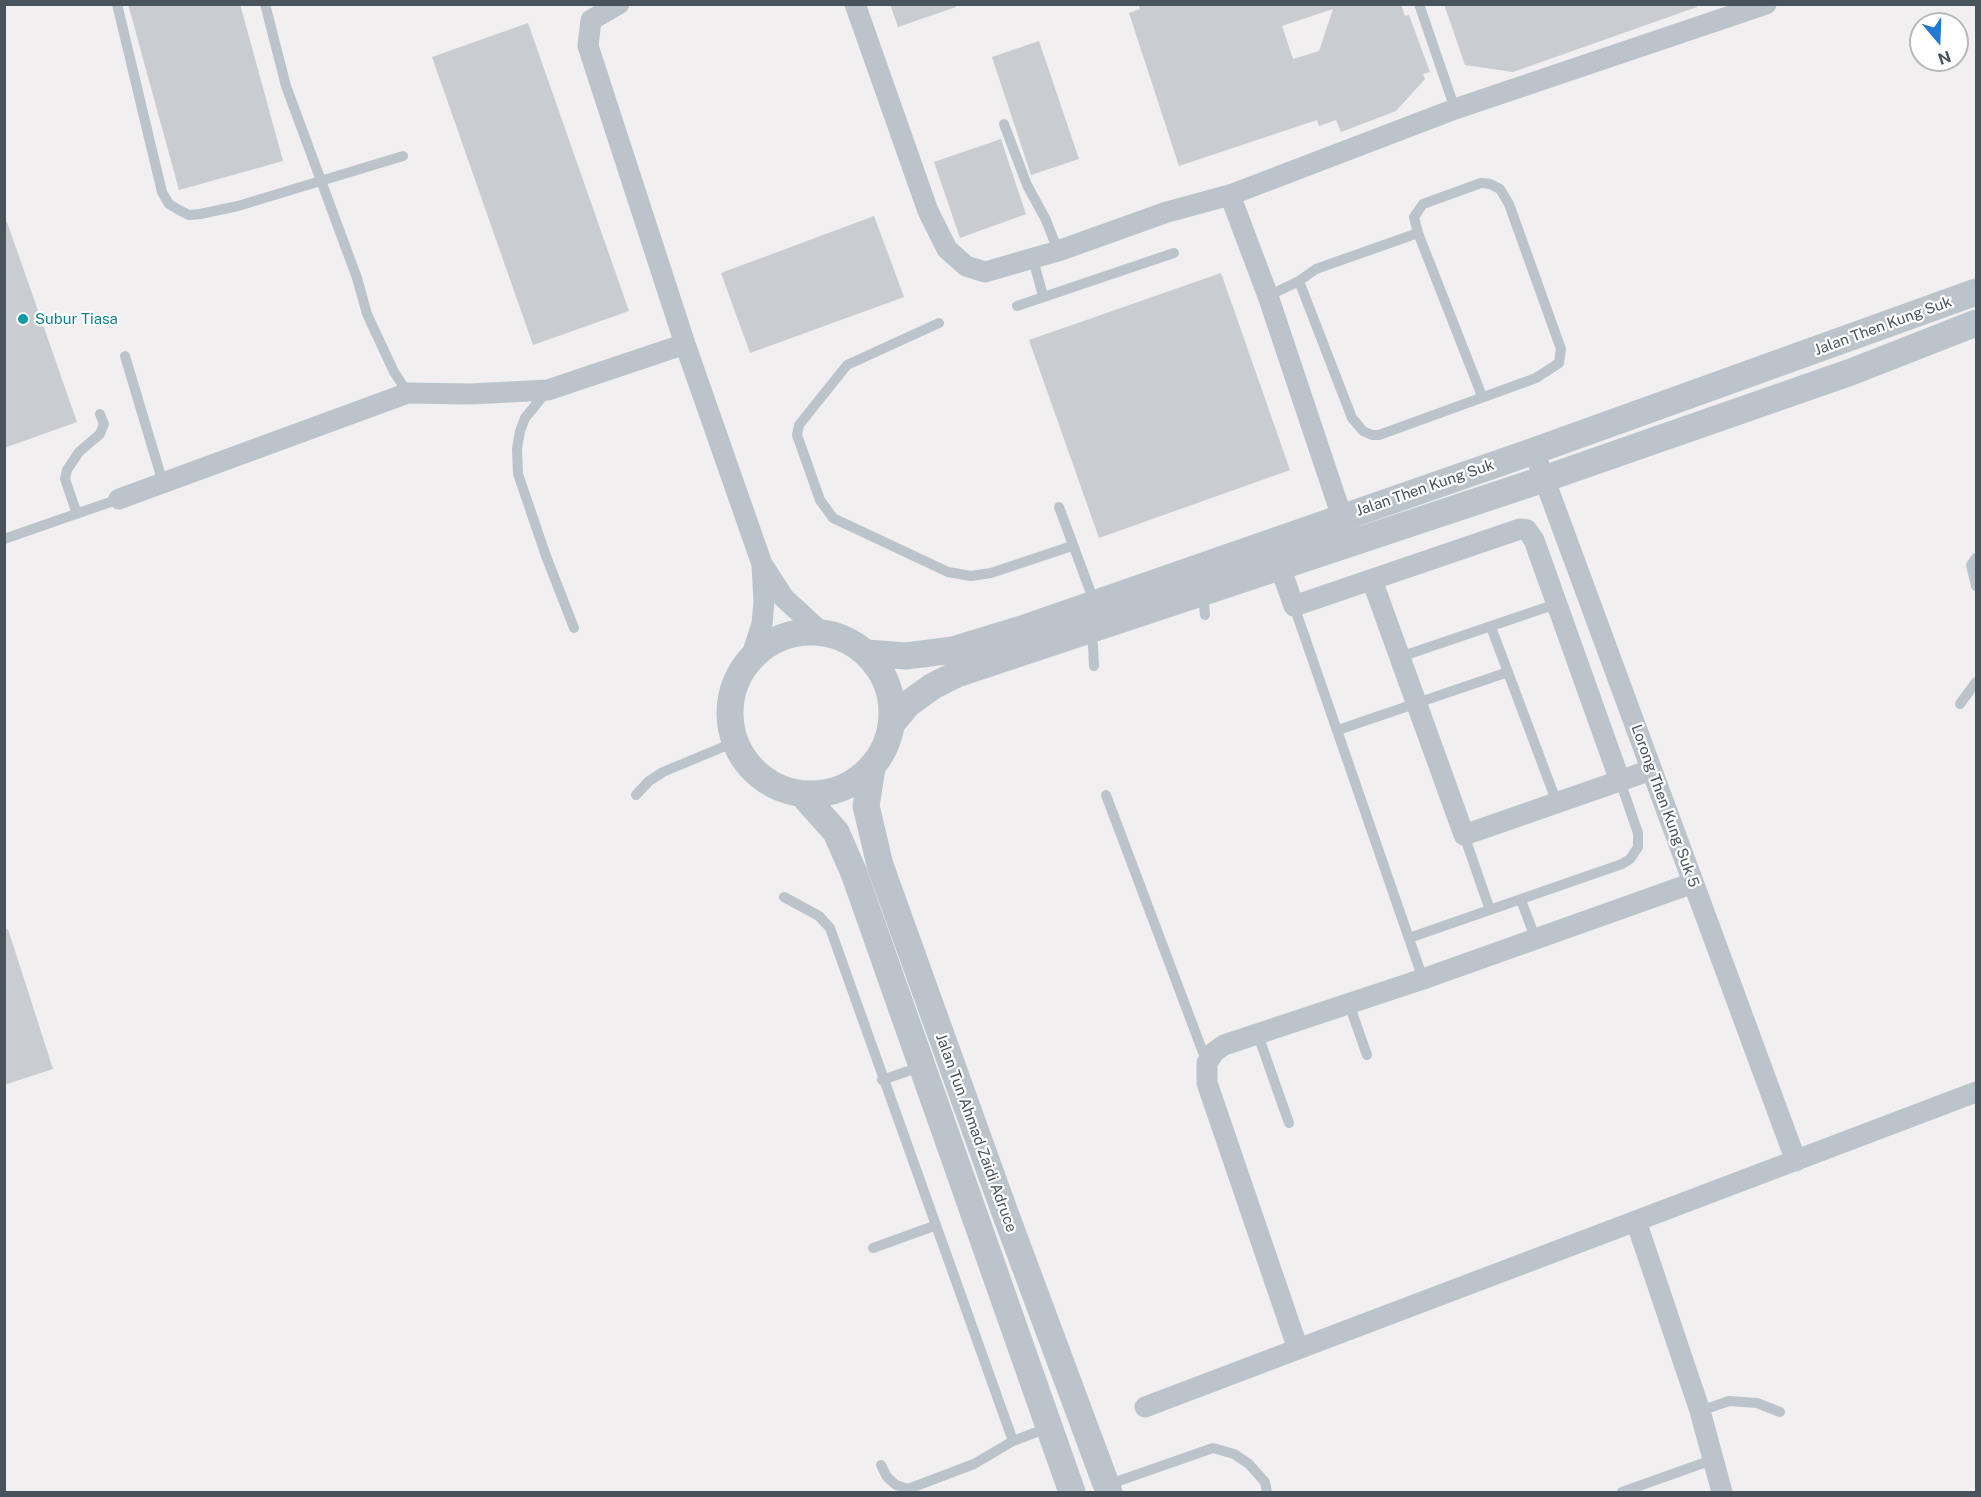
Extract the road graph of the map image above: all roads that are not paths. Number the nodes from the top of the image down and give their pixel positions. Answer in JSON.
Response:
{"nodes":[{"id":1,"x":117,"y":4,"type":"edge"},
{"id":2,"x":265,"y":4,"type":"edge"},
{"id":3,"x":619,"y":4,"type":"edge"},
{"id":4,"x":855,"y":4,"type":"edge"},
{"id":5,"x":1419,"y":4,"type":"edge"},
{"id":6,"x":1766,"y":4,"type":"edge"},
{"id":7,"x":1455,"y":109,"type":"junction"},
{"id":8,"x":1004,"y":124,"type":"dead end"},
{"id":9,"x":403,"y":156,"type":"dead end"},
{"id":10,"x":321,"y":180,"type":"junction"},
{"id":11,"x":1230,"y":195,"type":"junction"},
{"id":12,"x":1418,"y":233,"type":"junction"},
{"id":13,"x":1058,"y":251,"type":"junction"},
{"id":14,"x":1174,"y":253,"type":"dead end"},
{"id":15,"x":1033,"y":259,"type":"junction"},
{"id":16,"x":1299,"y":281,"type":"junction"},
{"id":17,"x":1977,"y":292,"type":"edge"},
{"id":18,"x":1043,"y":296,"type":"junction"},
{"id":19,"x":1268,"y":296,"type":"junction"},
{"id":20,"x":1017,"y":306,"type":"dead end"},
{"id":21,"x":939,"y":323,"type":"dead end"},
{"id":22,"x":1977,"y":323,"type":"edge"},
{"id":23,"x":686,"y":344,"type":"junction"},
{"id":24,"x":125,"y":356,"type":"dead end"},
{"id":25,"x":548,"y":390,"type":"junction"},
{"id":26,"x":408,"y":393,"type":"junction"},
{"id":27,"x":1482,"y":396,"type":"junction"},
{"id":28,"x":100,"y":414,"type":"dead end"},
{"id":29,"x":1534,"y":451,"type":"junction"},
{"id":30,"x":1544,"y":479,"type":"junction"},
{"id":31,"x":163,"y":483,"type":"junction"},
{"id":32,"x":119,"y":499,"type":"joint"},
{"id":33,"x":1059,"y":507,"type":"dead end"},
{"id":34,"x":77,"y":514,"type":"junction"},
{"id":35,"x":1342,"y":517,"type":"junction"},
{"id":36,"x":4,"y":539,"type":"edge"},
{"id":37,"x":1072,"y":546,"type":"junction"},
{"id":38,"x":1977,"y":558,"type":"edge"},
{"id":39,"x":762,"y":564,"type":"junction"},
{"id":40,"x":1280,"y":567,"type":"junction"},
{"id":41,"x":1372,"y":580,"type":"junction"},
{"id":42,"x":1977,"y":586,"type":"edge"},
{"id":43,"x":1556,"y":604,"type":"junction"},
{"id":44,"x":1095,"y":605,"type":"junction"},
{"id":45,"x":1294,"y":606,"type":"junction"},
{"id":46,"x":1491,"y":627,"type":"junction"},
{"id":47,"x":574,"y":628,"type":"dead end"},
{"id":48,"x":821,"y":632,"type":"junction"},
{"id":49,"x":1088,"y":632,"type":"junction"},
{"id":50,"x":1606,"y":647,"type":"junction"},
{"id":51,"x":867,"y":653,"type":"junction"},
{"id":52,"x":1400,"y":657,"type":"junction"},
{"id":53,"x":1575,"y":657,"type":"junction"},
{"id":54,"x":751,"y":658,"type":"junction"},
{"id":55,"x":1094,"y":666,"type":"dead end"},
{"id":56,"x":1508,"y":672,"type":"junction"},
{"id":57,"x":1977,"y":682,"type":"edge"},
{"id":58,"x":1416,"y":703,"type":"junction"},
{"id":59,"x":1960,"y":704,"type":"dead end"},
{"id":60,"x":893,"y":722,"type":"junction"},
{"id":61,"x":1338,"y":730,"type":"junction"},
{"id":62,"x":735,"y":741,"type":"junction"},
{"id":63,"x":872,"y":768,"type":"junction"},
{"id":64,"x":1651,"y":770,"type":"junction"},
{"id":65,"x":1620,"y":781,"type":"junction"},
{"id":66,"x":802,"y":794,"type":"junction"},
{"id":67,"x":636,"y":795,"type":"dead end"},
{"id":68,"x":1106,"y":795,"type":"dead end"},
{"id":69,"x":1557,"y":803,"type":"junction"},
{"id":70,"x":1464,"y":836,"type":"junction"},
{"id":71,"x":1693,"y":883,"type":"junction"},
{"id":72,"x":784,"y":897,"type":"dead end"},
{"id":73,"x":1521,"y":900,"type":"junction"},
{"id":74,"x":1490,"y":910,"type":"junction"},
{"id":75,"x":1409,"y":938,"type":"junction"},
{"id":76,"x":1536,"y":940,"type":"junction"},
{"id":77,"x":1424,"y":979,"type":"junction"},
{"id":78,"x":1349,"y":1004,"type":"junction"},
{"id":79,"x":1258,"y":1035,"type":"junction"},
{"id":80,"x":1367,"y":1055,"type":"dead end"},
{"id":81,"x":1207,"y":1063,"type":"junction"},
{"id":82,"x":923,"y":1066,"type":"junction"},
{"id":83,"x":882,"y":1080,"type":"junction"},
{"id":84,"x":1977,"y":1092,"type":"edge"},
{"id":85,"x":1289,"y":1123,"type":"dead end"},
{"id":86,"x":1796,"y":1161,"type":"junction"},
{"id":87,"x":1636,"y":1221,"type":"junction"},
{"id":88,"x":934,"y":1226,"type":"junction"},
{"id":89,"x":873,"y":1248,"type":"dead end"},
{"id":90,"x":1298,"y":1349,"type":"junction"},
{"id":91,"x":1145,"y":1407,"type":"dead end"},
{"id":92,"x":1700,"y":1411,"type":"junction"},
{"id":93,"x":1780,"y":1412,"type":"dead end"},
{"id":94,"x":1050,"y":1427,"type":"junction"},
{"id":95,"x":1013,"y":1442,"type":"junction"},
{"id":96,"x":1712,"y":1460,"type":"junction"},
{"id":97,"x":881,"y":1465,"type":"dead end"},
{"id":98,"x":1108,"y":1489,"type":"edge"},
{"id":99,"x":1072,"y":1492,"type":"edge"},
{"id":100,"x":1267,"y":1492,"type":"edge"},
{"id":101,"x":1622,"y":1492,"type":"edge"},
{"id":102,"x":1722,"y":1492,"type":"edge"}],
"edges":[{"from":1,"to":10,"type":"lane"},
{"from":2,"to":10,"type":"lane"},
{"from":3,"to":23,"type":"street"},
{"from":4,"to":15,"type":"street"},
{"from":5,"to":7,"type":"lane"},
{"from":6,"to":7,"type":"street"},
{"from":7,"to":11,"type":"street"},
{"from":8,"to":13,"type":"lane"},
{"from":9,"to":10,"type":"lane"},
{"from":10,"to":26,"type":"lane"},
{"from":11,"to":13,"type":"street"},
{"from":11,"to":19,"type":"street"},
{"from":12,"to":16,"type":"lane"},
{"from":12,"to":27,"type":"lane"},
{"from":12,"to":27,"type":"lane"},
{"from":13,"to":15,"type":"street"},
{"from":14,"to":18,"type":"lane"},
{"from":15,"to":18,"type":"lane"},
{"from":16,"to":19,"type":"lane"},
{"from":16,"to":27,"type":"lane"},
{"from":17,"to":29,"type":"street","name":"Jalan Then Kung Suk"},
{"from":18,"to":20,"type":"lane"},
{"from":19,"to":35,"type":"street"},
{"from":21,"to":37,"type":"lane"},
{"from":22,"to":30,"type":"street","name":"Jalan Then Kung Suk"},
{"from":23,"to":25,"type":"street"},
{"from":23,"to":39,"type":"street"},
{"from":24,"to":31,"type":"lane"},
{"from":25,"to":26,"type":"street"},
{"from":25,"to":47,"type":"lane"},
{"from":26,"to":31,"type":"street"},
{"from":28,"to":34,"type":"lane"},
{"from":29,"to":30,"type":"street","name":"Lorong Then Kung Suk 5"},
{"from":29,"to":35,"type":"street","name":"Jalan Then Kung Suk"},
{"from":30,"to":40,"type":"street","name":"Jalan Then Kung Suk"},
{"from":30,"to":50,"type":"street","name":"Lorong Then Kung Suk 5"},
{"from":31,"to":32,"type":"street"},
{"from":32,"to":34,"type":"lane"},
{"from":33,"to":37,"type":"lane"},
{"from":34,"to":36,"type":"lane"},
{"from":35,"to":44,"type":"street","name":"Jalan Then Kung Suk"},
{"from":37,"to":44,"type":"lane"},
{"from":38,"to":42,"type":"lane"},
{"from":39,"to":48,"type":"street"},
{"from":39,"to":54,"type":"street"},
{"from":40,"to":45,"type":"street"},
{"from":40,"to":49,"type":"street","name":"Jalan Then Kung Suk"},
{"from":41,"to":43,"type":"street"},
{"from":41,"to":45,"type":"street"},
{"from":41,"to":52,"type":"street"},
{"from":43,"to":46,"type":"lane"},
{"from":43,"to":53,"type":"street"},
{"from":44,"to":51,"type":"street","name":"Jalan Then Kung Suk"},
{"from":45,"to":61,"type":"lane"},
{"from":46,"to":52,"type":"lane"},
{"from":46,"to":56,"type":"lane"},
{"from":48,"to":51,"type":"street"},
{"from":48,"to":54,"type":"street"},
{"from":49,"to":55,"type":"lane"},
{"from":49,"to":60,"type":"street","name":"Jalan Then Kung Suk"},
{"from":50,"to":53,"type":"street"},
{"from":50,"to":64,"type":"street","name":"Lorong Then Kung Suk 5"},
{"from":51,"to":60,"type":"street"},
{"from":52,"to":58,"type":"street"},
{"from":53,"to":65,"type":"street"},
{"from":54,"to":62,"type":"street"},
{"from":56,"to":58,"type":"lane"},
{"from":56,"to":69,"type":"lane"},
{"from":57,"to":59,"type":"lane"},
{"from":58,"to":61,"type":"lane"},
{"from":58,"to":70,"type":"street"},
{"from":60,"to":63,"type":"street"},
{"from":61,"to":75,"type":"lane"},
{"from":62,"to":66,"type":"street"},
{"from":62,"to":67,"type":"lane"},
{"from":63,"to":66,"type":"street"},
{"from":63,"to":98,"type":"street","name":"Jalan Tun Ahmad Zaidi Adruce"},
{"from":64,"to":65,"type":"street"},
{"from":64,"to":71,"type":"street","name":"Lorong Then Kung Suk 5"},
{"from":65,"to":69,"type":"street"},
{"from":65,"to":73,"type":"lane"},
{"from":66,"to":82,"type":"street","name":"Jalan Tun Ahmad Zaidi Adruce"},
{"from":68,"to":81,"type":"lane"},
{"from":69,"to":70,"type":"street"},
{"from":70,"to":74,"type":"lane"},
{"from":71,"to":76,"type":"street"},
{"from":71,"to":86,"type":"street","name":"Lorong Then Kung Suk 5"},
{"from":72,"to":83,"type":"lane"},
{"from":73,"to":74,"type":"lane"},
{"from":73,"to":76,"type":"lane"},
{"from":74,"to":75,"type":"lane"},
{"from":75,"to":77,"type":"lane"},
{"from":76,"to":77,"type":"street"},
{"from":77,"to":78,"type":"street"},
{"from":78,"to":79,"type":"street"},
{"from":78,"to":80,"type":"lane"},
{"from":79,"to":81,"type":"street"},
{"from":79,"to":85,"type":"lane"},
{"from":81,"to":90,"type":"street"},
{"from":82,"to":83,"type":"lane"},
{"from":82,"to":94,"type":"street","name":"Jalan Tun Ahmad Zaidi Adruce"},
{"from":83,"to":88,"type":"lane"},
{"from":84,"to":86,"type":"street"},
{"from":86,"to":87,"type":"street"},
{"from":87,"to":90,"type":"street"},
{"from":87,"to":92,"type":"street"},
{"from":88,"to":89,"type":"lane"},
{"from":88,"to":95,"type":"lane"},
{"from":90,"to":91,"type":"street"},
{"from":92,"to":93,"type":"lane"},
{"from":92,"to":96,"type":"street"},
{"from":94,"to":95,"type":"lane"},
{"from":94,"to":99,"type":"street","name":"Jalan Tun Ahmad Zaidi Adruce"},
{"from":95,"to":97,"type":"lane"},
{"from":96,"to":101,"type":"lane"},
{"from":96,"to":102,"type":"street"},
{"from":98,"to":100,"type":"lane"}]}
